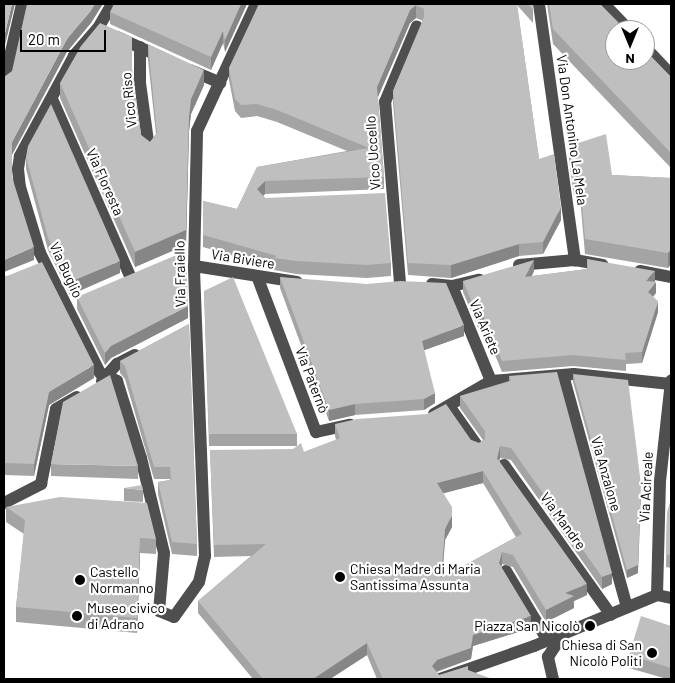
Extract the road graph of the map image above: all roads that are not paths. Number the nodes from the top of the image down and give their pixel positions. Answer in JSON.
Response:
{"nodes":[{"id":1,"x":22,"y":4,"type":"edge"},
{"id":2,"x":112,"y":4,"type":"edge"},
{"id":3,"x":256,"y":4,"type":"edge"},
{"id":4,"x":539,"y":4,"type":"edge"},
{"id":5,"x":604,"y":4,"type":"edge"},
{"id":6,"x":619,"y":20,"type":"edge"},
{"id":7,"x":417,"y":26,"type":"edge"},
{"id":8,"x":98,"y":28,"type":"junction"},
{"id":9,"x":9,"y":32,"type":"edge"},
{"id":10,"x":140,"y":47,"type":"junction"},
{"id":11,"x":655,"y":58,"type":"edge"},
{"id":12,"x":671,"y":76,"type":"edge"},
{"id":13,"x":4,"y":82,"type":"edge"},
{"id":14,"x":220,"y":83,"type":"junction"},
{"id":15,"x":52,"y":99,"type":"junction"},
{"id":16,"x":149,"y":149,"type":"edge"},
{"id":17,"x":575,"y":260,"type":"junction"},
{"id":18,"x":45,"y":264,"type":"junction"},
{"id":19,"x":194,"y":266,"type":"junction"},
{"id":20,"x":505,"y":270,"type":"edge"},
{"id":21,"x":29,"y":271,"type":"edge"},
{"id":22,"x":257,"y":276,"type":"junction"},
{"id":23,"x":489,"y":276,"type":"edge"},
{"id":24,"x":671,"y":277,"type":"edge"},
{"id":25,"x":313,"y":283,"type":"edge"},
{"id":26,"x":400,"y":283,"type":"junction"},
{"id":27,"x":384,"y":284,"type":"edge"},
{"id":28,"x":114,"y":285,"type":"edge"},
{"id":29,"x":452,"y":286,"type":"junction"},
{"id":30,"x":82,"y":298,"type":"edge"},
{"id":31,"x":66,"y":305,"type":"junction"},
{"id":32,"x":196,"y":323,"type":"junction"},
{"id":33,"x":178,"y":332,"type":"edge"},
{"id":34,"x":144,"y":350,"type":"edge"},
{"id":35,"x":107,"y":374,"type":"junction"},
{"id":36,"x":563,"y":375,"type":"junction"},
{"id":37,"x":492,"y":381,"type":"junction"},
{"id":38,"x":671,"y":382,"type":"edge"},
{"id":39,"x":449,"y":406,"type":"junction"},
{"id":40,"x":669,"y":406,"type":"edge"},
{"id":41,"x":418,"y":419,"type":"edge"},
{"id":42,"x":365,"y":423,"type":"edge"},
{"id":43,"x":478,"y":447,"type":"edge"},
{"id":44,"x":504,"y":465,"type":"edge"},
{"id":45,"x":21,"y":494,"type":"junction"},
{"id":46,"x":34,"y":502,"type":"edge"},
{"id":47,"x":4,"y":503,"type":"edge"},
{"id":48,"x":137,"y":510,"type":"edge"},
{"id":49,"x":156,"y":511,"type":"junction"},
{"id":50,"x":205,"y":556,"type":"joint"},
{"id":51,"x":506,"y":571,"type":"edge"},
{"id":52,"x":657,"y":595,"type":"junction"},
{"id":53,"x":671,"y":598,"type":"edge"},
{"id":54,"x":627,"y":607,"type":"junction"},
{"id":55,"x":610,"y":614,"type":"junction"},
{"id":56,"x":563,"y":634,"type":"junction"},
{"id":57,"x":548,"y":641,"type":"junction"},
{"id":58,"x":440,"y":679,"type":"edge"},
{"id":59,"x":553,"y":679,"type":"edge"}],
"edges":[{"from":1,"to":9,"type":"street"},
{"from":2,"to":8,"type":"street","name":"Via Buglio"},
{"from":3,"to":14,"type":"street","name":"Via Fraiello"},
{"from":4,"to":17,"type":"street","name":"Via Don Antonino La Mela"},
{"from":5,"to":6,"type":"street"},
{"from":7,"to":26,"type":"street","name":"Vico Uccello"},
{"from":8,"to":10,"type":"street"},
{"from":8,"to":15,"type":"street","name":"Via Buglio"},
{"from":9,"to":13,"type":"street"},
{"from":10,"to":14,"type":"street"},
{"from":10,"to":16,"type":"street","name":"Vico Riso"},
{"from":11,"to":12,"type":"street"},
{"from":14,"to":19,"type":"street","name":"Via Fraiello"},
{"from":15,"to":18,"type":"street","name":"Via Buglio"},
{"from":15,"to":28,"type":"street","name":"Via Floresta"},
{"from":17,"to":20,"type":"street"},
{"from":17,"to":24,"type":"street"},
{"from":18,"to":21,"type":"street"},
{"from":18,"to":31,"type":"street","name":"Via Buglio"},
{"from":19,"to":22,"type":"street","name":"Via Biviere"},
{"from":19,"to":32,"type":"street","name":"Via Fraiello"},
{"from":22,"to":25,"type":"street","name":"Via Biviere"},
{"from":22,"to":42,"type":"street","name":"Via Paternò"},
{"from":23,"to":29,"type":"street"},
{"from":26,"to":27,"type":"street"},
{"from":26,"to":29,"type":"street"},
{"from":29,"to":37,"type":"street","name":"Via Ariete"},
{"from":30,"to":31,"type":"street"},
{"from":31,"to":35,"type":"street","name":"Via Buglio"},
{"from":32,"to":33,"type":"street"},
{"from":32,"to":50,"type":"street","name":"Via Fraiello"},
{"from":34,"to":35,"type":"street"},
{"from":35,"to":45,"type":"street"},
{"from":35,"to":49,"type":"street","name":"Via Buglio"},
{"from":36,"to":37,"type":"street"},
{"from":36,"to":38,"type":"street"},
{"from":36,"to":54,"type":"street","name":"Via Anzalone"},
{"from":37,"to":39,"type":"street"},
{"from":38,"to":40,"type":"street","name":"Via Acireale"},
{"from":39,"to":41,"type":"street"},
{"from":39,"to":43,"type":"street"},
{"from":40,"to":52,"type":"street","name":"Via Acireale"},
{"from":44,"to":55,"type":"street","name":"Via Mandre"},
{"from":45,"to":46,"type":"street"},
{"from":45,"to":47,"type":"street"},
{"from":48,"to":49,"type":"street"},
{"from":49,"to":50,"type":"street","name":"Via Buglio"},
{"from":51,"to":57,"type":"street"},
{"from":52,"to":53,"type":"street"},
{"from":52,"to":54,"type":"street"},
{"from":54,"to":55,"type":"street"},
{"from":55,"to":56,"type":"street"},
{"from":56,"to":57,"type":"street"},
{"from":56,"to":59,"type":"street"},
{"from":57,"to":58,"type":"street"}]}
